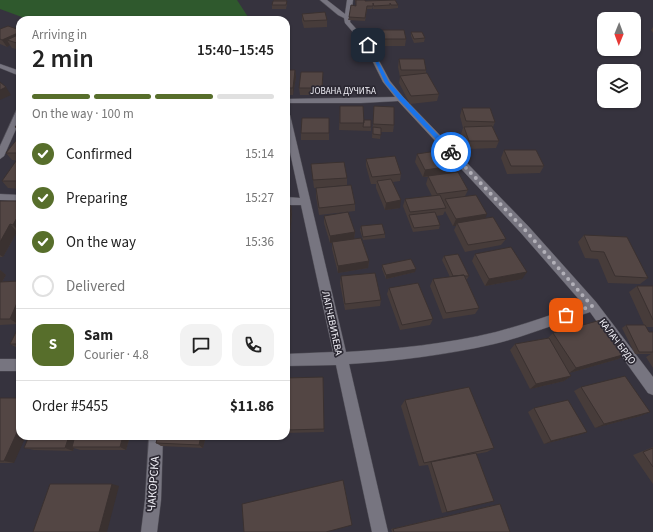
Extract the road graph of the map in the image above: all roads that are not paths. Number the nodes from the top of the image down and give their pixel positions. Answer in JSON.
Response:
{"nodes":[{"id":1,"x":323,"y":0,"type":"edge"},
{"id":2,"x":350,"y":0,"type":"edge"},
{"id":3,"x":346,"y":17,"type":"junction"},
{"id":4,"x":0,"y":66,"type":"edge"},
{"id":5,"x":16,"y":72,"type":"edge"},
{"id":6,"x":400,"y":99,"type":"junction"},
{"id":7,"x":290,"y":101,"type":"edge"},
{"id":8,"x":16,"y":120,"type":"edge"},
{"id":9,"x":290,"y":132,"type":"edge"},
{"id":10,"x":0,"y":156,"type":"edge"},
{"id":11,"x":0,"y":198,"type":"edge"},
{"id":12,"x":16,"y":198,"type":"edge"},
{"id":13,"x":290,"y":201,"type":"edge"},
{"id":14,"x":306,"y":202,"type":"junction"},
{"id":15,"x":592,"y":306,"type":"junction"},
{"id":16,"x":341,"y":359,"type":"junction"},
{"id":17,"x":290,"y":360,"type":"edge"},
{"id":18,"x":0,"y":365,"type":"edge"},
{"id":19,"x":16,"y":365,"type":"edge"},
{"id":20,"x":653,"y":388,"type":"edge"},
{"id":21,"x":156,"y":440,"type":"edge"},
{"id":22,"x":149,"y":532,"type":"edge"},
{"id":23,"x":380,"y":532,"type":"edge"}],
"edges":[{"from":1,"to":3,"type":"street","name":"КАЛАЧ БРДО"},
{"from":2,"to":3,"type":"street"},
{"from":3,"to":6,"type":"street","name":"КАЛАЧ БРДО"},
{"from":4,"to":5,"type":"street"},
{"from":6,"to":7,"type":"street","name":"ЈОВАНА ДУЧИЋА"},
{"from":6,"to":15,"type":"street","name":"КАЛАЧ БРДО"},
{"from":8,"to":10,"type":"street"},
{"from":9,"to":14,"type":"street","name":"ЛАПЧЕВИЋЕВА"},
{"from":11,"to":12,"type":"street"},
{"from":13,"to":14,"type":"street"},
{"from":14,"to":16,"type":"street","name":"ЛАПЧЕВИЋЕВА"},
{"from":15,"to":16,"type":"street"},
{"from":15,"to":20,"type":"street","name":"КАЛАЧ БРДО"},
{"from":16,"to":17,"type":"street"},
{"from":16,"to":23,"type":"street","name":"ЛАПЧЕВИЋЕВА"},
{"from":18,"to":19,"type":"street"},
{"from":21,"to":22,"type":"street","name":"ЧАКОРСКА"}]}
